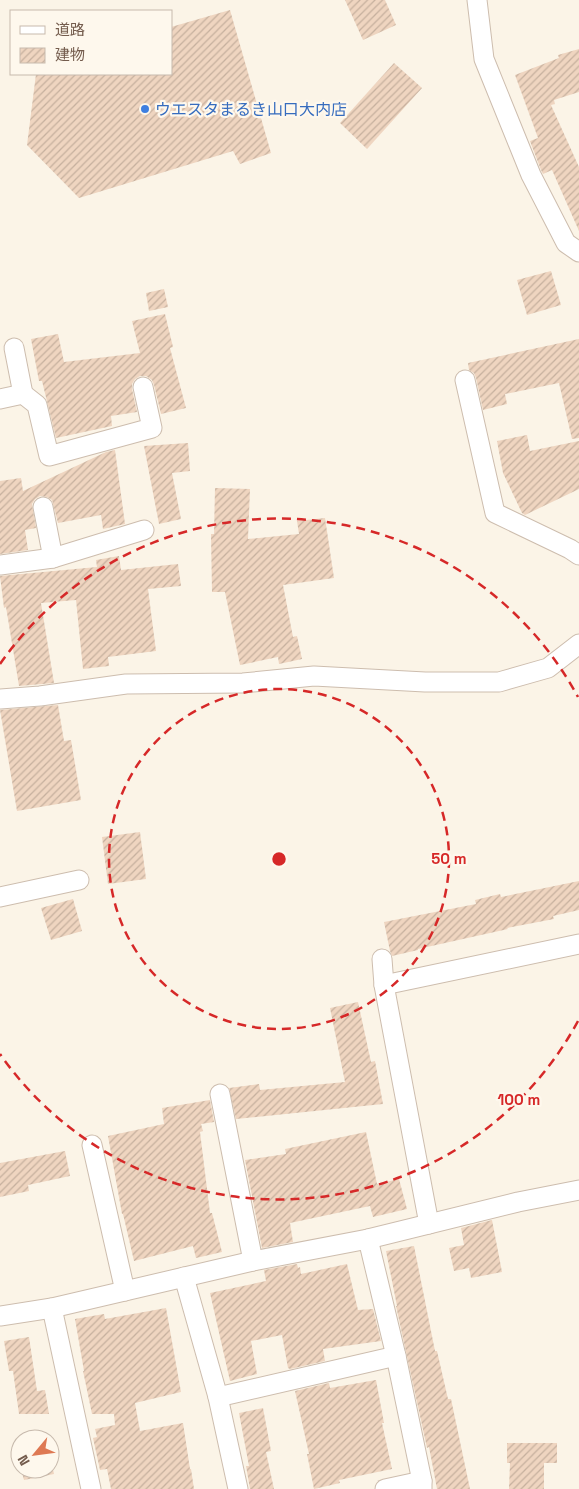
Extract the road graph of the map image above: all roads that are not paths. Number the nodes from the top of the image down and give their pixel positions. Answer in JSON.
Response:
{"nodes":[{"id":1,"x":477,"y":0,"type":"edge"},
{"id":2,"x":579,"y":252,"type":"edge"},
{"id":3,"x":14,"y":348,"type":"dead end"},
{"id":4,"x":465,"y":380,"type":"dead end"},
{"id":5,"x":143,"y":387,"type":"dead end"},
{"id":6,"x":22,"y":394,"type":"junction"},
{"id":7,"x":0,"y":399,"type":"edge"},
{"id":8,"x":43,"y":507,"type":"dead end"},
{"id":9,"x":144,"y":530,"type":"dead end"},
{"id":10,"x":579,"y":555,"type":"edge"},
{"id":11,"x":53,"y":558,"type":"junction"},
{"id":12,"x":0,"y":565,"type":"edge"},
{"id":13,"x":579,"y":644,"type":"edge"},
{"id":14,"x":0,"y":699,"type":"edge"},
{"id":15,"x":79,"y":880,"type":"dead end"},
{"id":16,"x":0,"y":897,"type":"edge"},
{"id":17,"x":579,"y":944,"type":"edge"},
{"id":18,"x":382,"y":959,"type":"dead end"},
{"id":19,"x":384,"y":985,"type":"junction"},
{"id":20,"x":220,"y":1094,"type":"dead end"},
{"id":21,"x":92,"y":1145,"type":"dead end"},
{"id":22,"x":579,"y":1190,"type":"edge"},
{"id":23,"x":429,"y":1224,"type":"junction"},
{"id":24,"x":368,"y":1239,"type":"junction"},
{"id":25,"x":253,"y":1261,"type":"junction"},
{"id":26,"x":184,"y":1277,"type":"junction"},
{"id":27,"x":125,"y":1291,"type":"junction"},
{"id":28,"x":52,"y":1308,"type":"junction"},
{"id":29,"x":0,"y":1316,"type":"edge"},
{"id":30,"x":396,"y":1356,"type":"junction"},
{"id":31,"x":218,"y":1397,"type":"junction"},
{"id":32,"x":422,"y":1485,"type":"edge"},
{"id":33,"x":91,"y":1489,"type":"edge"},
{"id":34,"x":238,"y":1489,"type":"edge"},
{"id":35,"x":385,"y":1489,"type":"edge"}],
"edges":[{"from":1,"to":2,"type":"street"},
{"from":3,"to":6,"type":"street"},
{"from":4,"to":10,"type":"street"},
{"from":5,"to":6,"type":"street"},
{"from":6,"to":7,"type":"street"},
{"from":8,"to":11,"type":"street"},
{"from":9,"to":11,"type":"street"},
{"from":11,"to":12,"type":"street"},
{"from":13,"to":14,"type":"street"},
{"from":15,"to":16,"type":"street"},
{"from":17,"to":19,"type":"street"},
{"from":18,"to":19,"type":"street"},
{"from":19,"to":23,"type":"street"},
{"from":20,"to":25,"type":"street"},
{"from":21,"to":27,"type":"street"},
{"from":22,"to":23,"type":"street"},
{"from":23,"to":24,"type":"street"},
{"from":24,"to":25,"type":"street"},
{"from":24,"to":30,"type":"street"},
{"from":25,"to":26,"type":"street"},
{"from":26,"to":27,"type":"street"},
{"from":26,"to":31,"type":"street"},
{"from":27,"to":28,"type":"street"},
{"from":28,"to":29,"type":"street"},
{"from":28,"to":33,"type":"street"},
{"from":30,"to":31,"type":"street"},
{"from":30,"to":32,"type":"street"},
{"from":31,"to":34,"type":"street"},
{"from":32,"to":35,"type":"street"}]}
